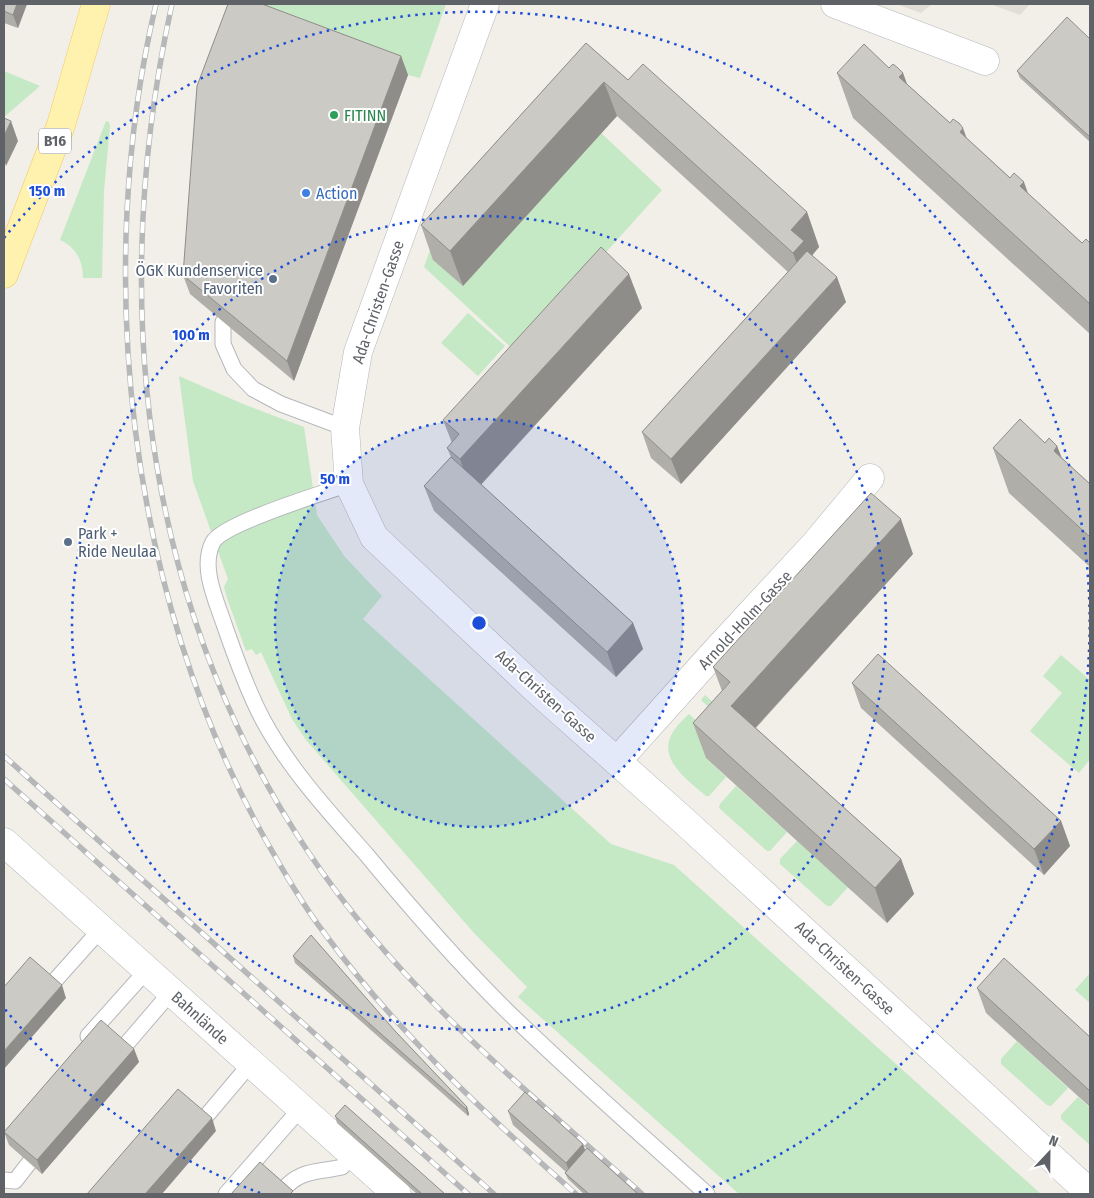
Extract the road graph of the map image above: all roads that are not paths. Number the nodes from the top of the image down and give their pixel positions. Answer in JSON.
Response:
{"nodes":[{"id":1,"x":96,"y":4,"type":"edge"},
{"id":2,"x":485,"y":4,"type":"edge"},
{"id":3,"x":835,"y":4,"type":"edge"},
{"id":4,"x":986,"y":61,"type":"dead end"},
{"id":5,"x":4,"y":274,"type":"edge"},
{"id":6,"x":223,"y":322,"type":"edge"},
{"id":7,"x":345,"y":428,"type":"junction"},
{"id":8,"x":870,"y":478,"type":"dead end"},
{"id":9,"x":349,"y":484,"type":"junction"},
{"id":10,"x":617,"y":761,"type":"junction"},
{"id":11,"x":4,"y":842,"type":"edge"},
{"id":12,"x":101,"y":929,"type":"junction"},
{"id":13,"x":147,"y":970,"type":"junction"},
{"id":14,"x":51,"y":985,"type":"edge"},
{"id":15,"x":171,"y":992,"type":"junction"},
{"id":16,"x":123,"y":1048,"type":"edge"},
{"id":17,"x":76,"y":1050,"type":"edge"},
{"id":18,"x":251,"y":1063,"type":"junction"},
{"id":19,"x":301,"y":1108,"type":"junction"},
{"id":20,"x":203,"y":1120,"type":"edge"},
{"id":21,"x":352,"y":1154,"type":"junction"},
{"id":22,"x":29,"y":1163,"type":"edge"},
{"id":23,"x":4,"y":1180,"type":"edge"},
{"id":24,"x":282,"y":1191,"type":"edge"},
{"id":25,"x":1090,"y":1193,"type":"edge"},
{"id":26,"x":226,"y":1194,"type":"edge"},
{"id":27,"x":397,"y":1194,"type":"edge"},
{"id":28,"x":707,"y":1194,"type":"edge"}],
"edges":[{"from":1,"to":5,"type":"main road","number":"B16"},
{"from":2,"to":7,"type":"street","name":"Ada-Christen-Gasse"},
{"from":3,"to":4,"type":"street"},
{"from":6,"to":7,"type":"lane"},
{"from":7,"to":9,"type":"street","name":"Ada-Christen-Gasse"},
{"from":8,"to":10,"type":"street","name":"Arnold-Holm-Gasse"},
{"from":9,"to":10,"type":"street","name":"Ada-Christen-Gasse"},
{"from":9,"to":28,"type":"lane"},
{"from":10,"to":25,"type":"street","name":"Ada-Christen-Gasse"},
{"from":11,"to":12,"type":"street","name":"Bahnlände"},
{"from":12,"to":13,"type":"street","name":"Bahnlände"},
{"from":12,"to":14,"type":"lane"},
{"from":13,"to":15,"type":"street","name":"Bahnlände"},
{"from":13,"to":17,"type":"lane"},
{"from":15,"to":16,"type":"lane"},
{"from":15,"to":18,"type":"street","name":"Bahnlände"},
{"from":18,"to":19,"type":"street","name":"Bahnlände"},
{"from":18,"to":20,"type":"lane"},
{"from":19,"to":21,"type":"street","name":"Bahnlände"},
{"from":19,"to":26,"type":"lane"},
{"from":21,"to":24,"type":"lane"},
{"from":21,"to":27,"type":"street","name":"Bahnlände"},
{"from":22,"to":23,"type":"lane"}]}
